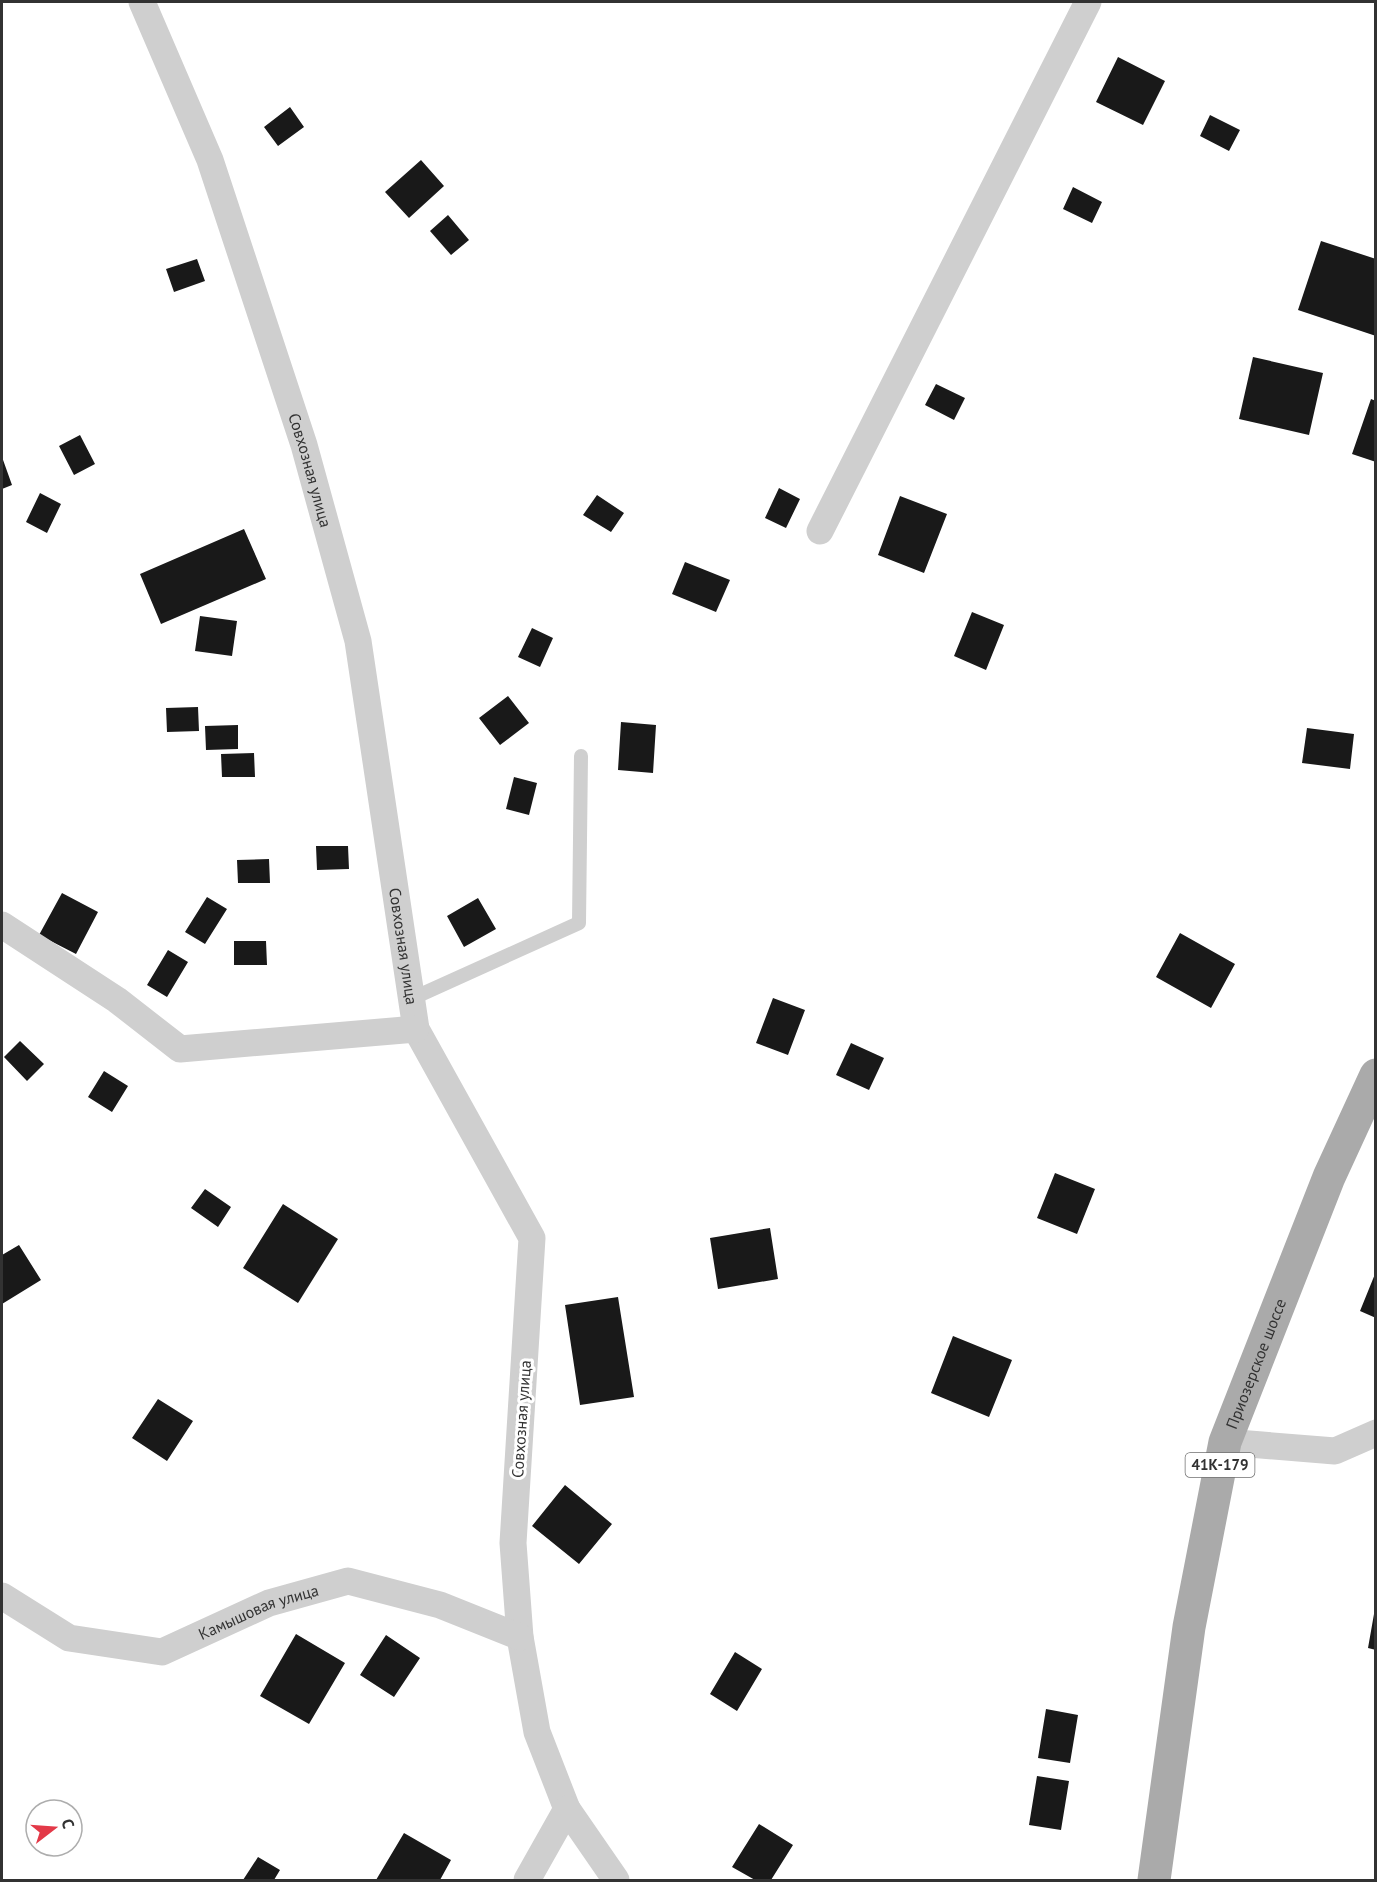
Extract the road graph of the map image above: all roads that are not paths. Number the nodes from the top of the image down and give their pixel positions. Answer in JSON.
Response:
{"nodes":[{"id":1,"x":142,"y":2,"type":"edge"},
{"id":2,"x":1088,"y":2,"type":"edge"},
{"id":3,"x":820,"y":531,"type":"dead end"},
{"id":4,"x":580,"y":756,"type":"dead end"},
{"id":5,"x":2,"y":925,"type":"edge"},
{"id":6,"x":411,"y":999,"type":"junction"},
{"id":7,"x":416,"y":1029,"type":"junction"},
{"id":8,"x":1376,"y":1075,"type":"edge"},
{"id":9,"x":1376,"y":1433,"type":"edge"},
{"id":10,"x":1225,"y":1442,"type":"junction"},
{"id":11,"x":2,"y":1596,"type":"edge"},
{"id":12,"x":520,"y":1637,"type":"junction"},
{"id":13,"x":567,"y":1809,"type":"junction"},
{"id":14,"x":527,"y":1881,"type":"edge"},
{"id":15,"x":616,"y":1881,"type":"edge"},
{"id":16,"x":1154,"y":1881,"type":"edge"}],
"edges":[{"from":1,"to":6,"type":"street","name":"Совхозная улица"},
{"from":2,"to":3,"type":"street"},
{"from":4,"to":6,"type":"lane"},
{"from":5,"to":7,"type":"street"},
{"from":6,"to":7,"type":"street","name":"Совхозная улица"},
{"from":7,"to":12,"type":"street","name":"Совхозная улица"},
{"from":8,"to":10,"type":"main road","name":"Приозерское шоссе","number":"41К-179"},
{"from":9,"to":10,"type":"street"},
{"from":10,"to":16,"type":"main road","name":"Приозерское шоссе","number":"41К-179"},
{"from":11,"to":12,"type":"street","name":"Камышовая улица"},
{"from":12,"to":13,"type":"street","name":"Совхозная улица"},
{"from":13,"to":14,"type":"street"},
{"from":13,"to":15,"type":"street","name":"Совхозная улица"}]}
